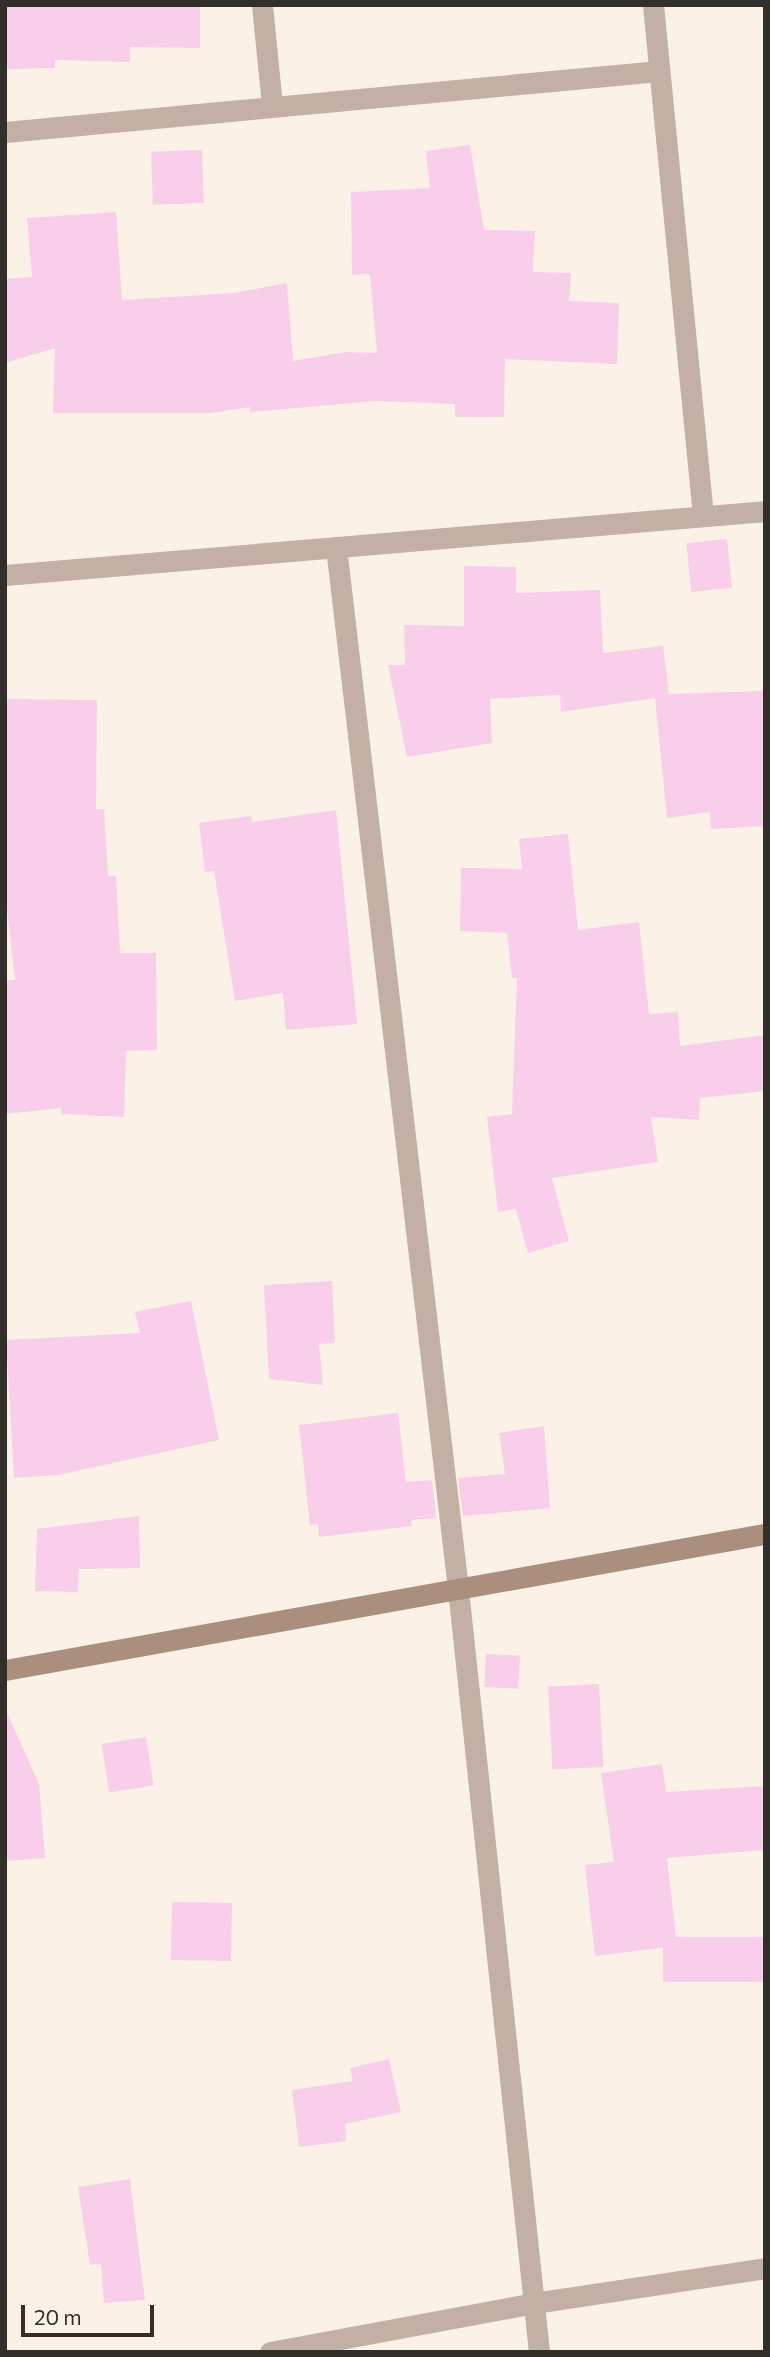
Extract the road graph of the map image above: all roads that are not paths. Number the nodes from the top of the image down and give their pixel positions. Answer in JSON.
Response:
{"nodes":[{"id":1,"x":262,"y":5,"type":"edge"},
{"id":2,"x":653,"y":5,"type":"edge"},
{"id":3,"x":659,"y":71,"type":"junction"},
{"id":4,"x":272,"y":106,"type":"junction"},
{"id":5,"x":5,"y":132,"type":"edge"},
{"id":6,"x":765,"y":510,"type":"edge"},
{"id":7,"x":703,"y":516,"type":"junction"},
{"id":8,"x":336,"y":547,"type":"junction"},
{"id":9,"x":5,"y":576,"type":"edge"},
{"id":10,"x":765,"y":1534,"type":"edge"},
{"id":11,"x":458,"y":1590,"type":"junction"},
{"id":12,"x":5,"y":1671,"type":"edge"},
{"id":13,"x":765,"y":2268,"type":"edge"},
{"id":14,"x":534,"y":2303,"type":"junction"},
{"id":15,"x":270,"y":2352,"type":"edge"},
{"id":16,"x":539,"y":2352,"type":"edge"}],
"edges":[{"from":1,"to":4,"type":"street"},
{"from":2,"to":3,"type":"street"},
{"from":3,"to":4,"type":"street"},
{"from":3,"to":7,"type":"street"},
{"from":4,"to":5,"type":"street"},
{"from":6,"to":7,"type":"street"},
{"from":7,"to":8,"type":"street"},
{"from":8,"to":9,"type":"street"},
{"from":8,"to":11,"type":"street"},
{"from":10,"to":11,"type":"main road"},
{"from":11,"to":12,"type":"main road"},
{"from":11,"to":14,"type":"street"},
{"from":13,"to":14,"type":"street"},
{"from":14,"to":15,"type":"street"},
{"from":14,"to":16,"type":"street"}]}
